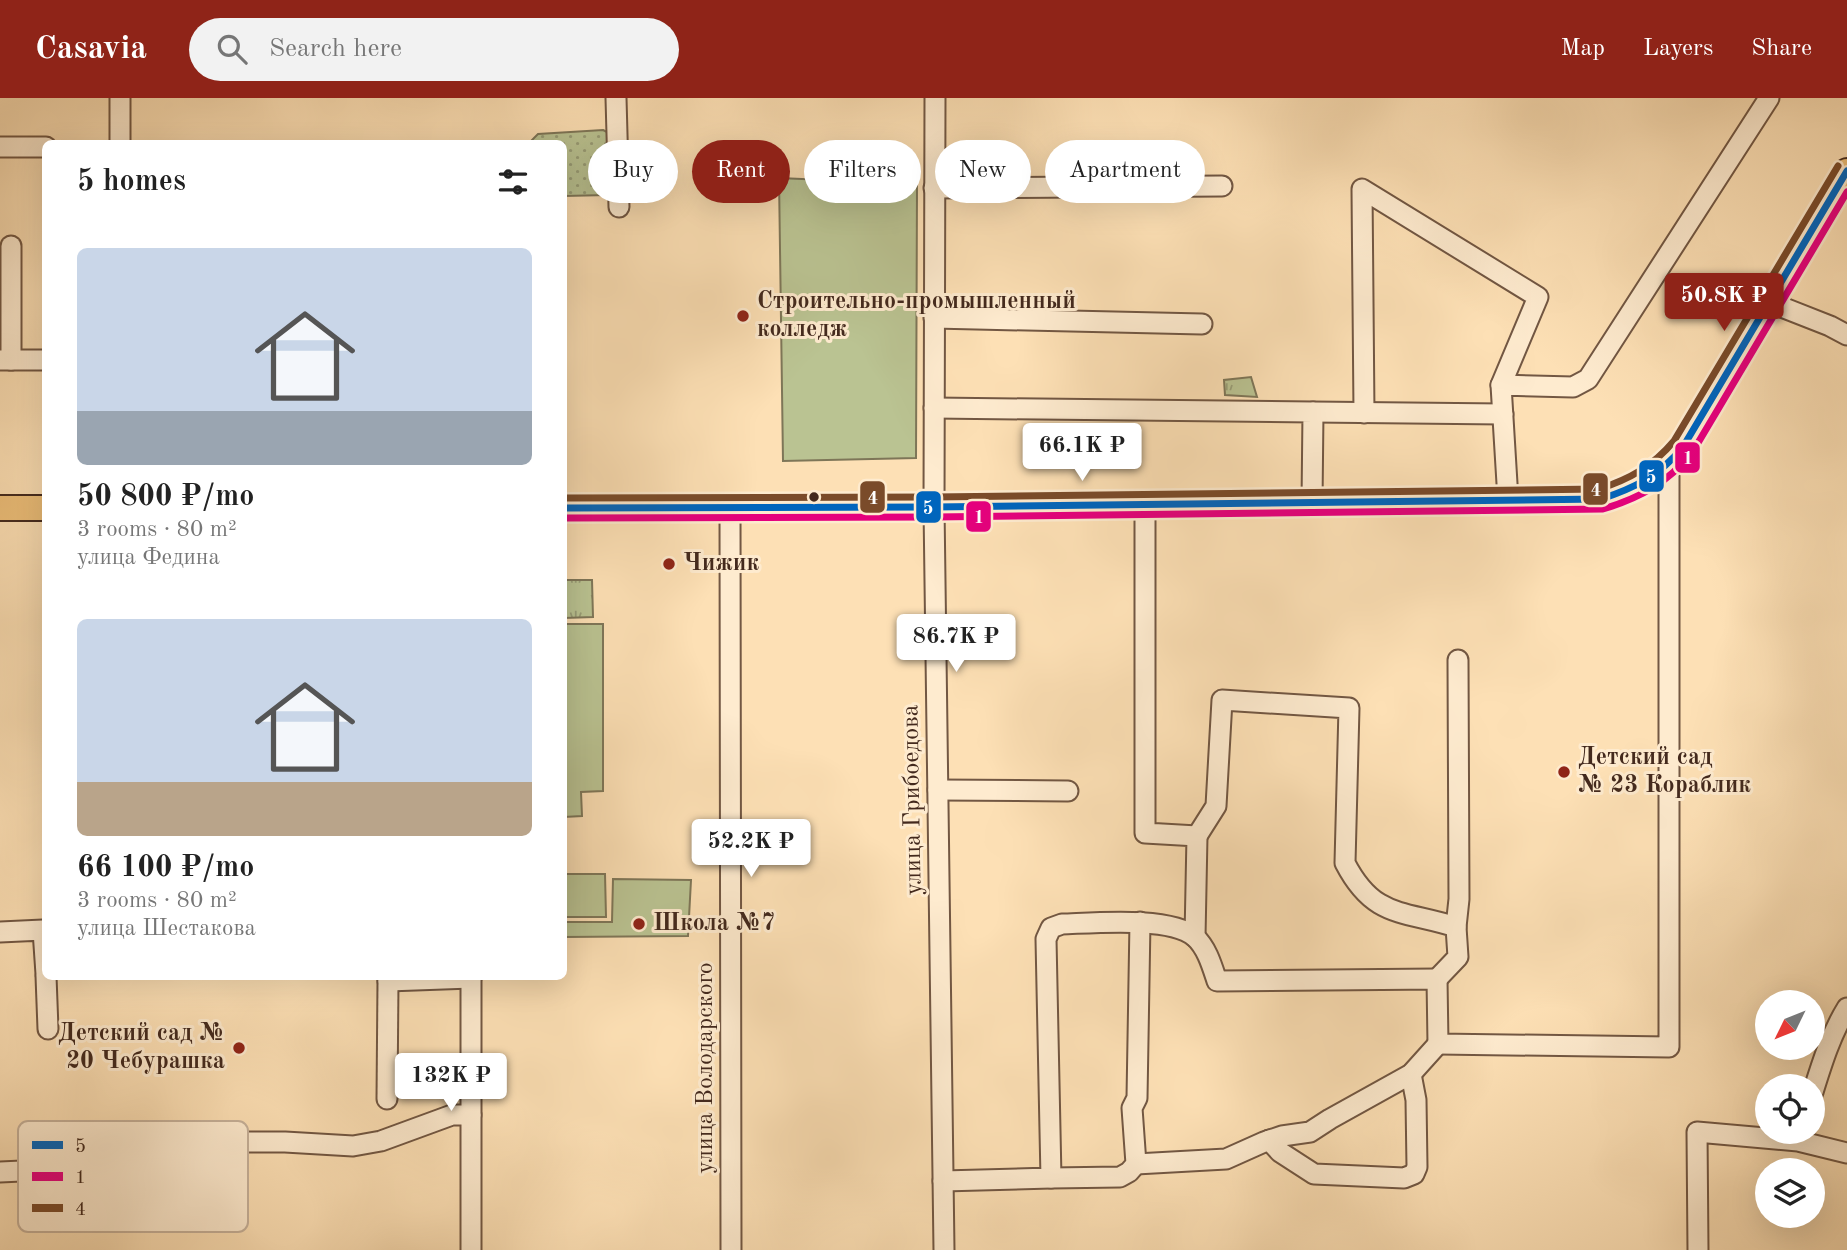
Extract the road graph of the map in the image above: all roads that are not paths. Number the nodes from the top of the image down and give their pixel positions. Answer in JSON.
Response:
{"nodes":[{"id":1,"x":120,"y":98,"type":"edge"},
{"id":2,"x":616,"y":98,"type":"edge"},
{"id":3,"x":935,"y":98,"type":"edge"},
{"id":4,"x":1769,"y":98,"type":"edge"},
{"id":5,"x":120,"y":140,"type":"edge"},
{"id":6,"x":0,"y":147,"type":"edge"},
{"id":7,"x":42,"y":147,"type":"edge"},
{"id":8,"x":1847,"y":171,"type":"edge"},
{"id":9,"x":1222,"y":186,"type":"dead end"},
{"id":10,"x":934,"y":188,"type":"junction"},
{"id":11,"x":619,"y":207,"type":"dead end"},
{"id":12,"x":11,"y":246,"type":"dead end"},
{"id":13,"x":1769,"y":302,"type":"junction"},
{"id":14,"x":934,"y":318,"type":"junction"},
{"id":15,"x":1202,"y":324,"type":"dead end"},
{"id":16,"x":1847,"y":335,"type":"edge"},
{"id":17,"x":6,"y":360,"type":"edge"},
{"id":18,"x":42,"y":360,"type":"edge"},
{"id":19,"x":1501,"y":385,"type":"junction"},
{"id":20,"x":934,"y":408,"type":"junction"},
{"id":21,"x":1313,"y":412,"type":"junction"},
{"id":22,"x":1364,"y":413,"type":"junction"},
{"id":23,"x":1503,"y":414,"type":"junction"},
{"id":24,"x":1669,"y":465,"type":"junction"},
{"id":25,"x":1508,"y":500,"type":"junction"},
{"id":26,"x":1312,"y":503,"type":"junction"},
{"id":27,"x":1145,"y":505,"type":"junction"},
{"id":28,"x":934,"y":507,"type":"junction"},
{"id":29,"x":0,"y":508,"type":"edge"},
{"id":30,"x":42,"y":508,"type":"edge"},
{"id":31,"x":567,"y":508,"type":"edge"},
{"id":32,"x":730,"y":508,"type":"junction"},
{"id":33,"x":1458,"y":660,"type":"dead end"},
{"id":34,"x":938,"y":790,"type":"junction"},
{"id":35,"x":1069,"y":791,"type":"dead end"},
{"id":36,"x":1197,"y":836,"type":"junction"},
{"id":37,"x":1140,"y":922,"type":"junction"},
{"id":38,"x":1456,"y":926,"type":"junction"},
{"id":39,"x":42,"y":930,"type":"edge"},
{"id":40,"x":0,"y":932,"type":"edge"},
{"id":41,"x":1195,"y":937,"type":"junction"},
{"id":42,"x":1437,"y":979,"type":"junction"},
{"id":43,"x":46,"y":980,"type":"edge"},
{"id":44,"x":388,"y":980,"type":"edge"},
{"id":45,"x":471,"y":980,"type":"edge"},
{"id":46,"x":1847,"y":1008,"type":"edge"},
{"id":47,"x":48,"y":1029,"type":"dead end"},
{"id":48,"x":1438,"y":1044,"type":"junction"},
{"id":49,"x":1411,"y":1074,"type":"junction"},
{"id":50,"x":1819,"y":1074,"type":"edge"},
{"id":51,"x":387,"y":1099,"type":"dead end"},
{"id":52,"x":471,"y":1115,"type":"junction"},
{"id":53,"x":1755,"y":1135,"type":"edge"},
{"id":54,"x":1269,"y":1140,"type":"junction"},
{"id":55,"x":248,"y":1142,"type":"edge"},
{"id":56,"x":1821,"y":1144,"type":"edge"},
{"id":57,"x":1847,"y":1153,"type":"edge"},
{"id":58,"x":1136,"y":1164,"type":"junction"},
{"id":59,"x":18,"y":1171,"type":"edge"},
{"id":60,"x":0,"y":1172,"type":"edge"},
{"id":61,"x":1051,"y":1178,"type":"junction"},
{"id":62,"x":943,"y":1181,"type":"junction"},
{"id":63,"x":471,"y":1250,"type":"edge"},
{"id":64,"x":731,"y":1250,"type":"edge"},
{"id":65,"x":944,"y":1250,"type":"edge"},
{"id":66,"x":1698,"y":1250,"type":"edge"}],
"edges":[{"from":1,"to":5,"type":"street"},
{"from":2,"to":11,"type":"street"},
{"from":3,"to":10,"type":"street","name":"улица Грибоедова"},
{"from":4,"to":19,"type":"street"},
{"from":6,"to":7,"type":"street"},
{"from":8,"to":13,"type":"main road"},
{"from":9,"to":10,"type":"street"},
{"from":10,"to":14,"type":"street","name":"улица Грибоедова"},
{"from":12,"to":17,"type":"street"},
{"from":13,"to":16,"type":"street"},
{"from":13,"to":24,"type":"main road"},
{"from":14,"to":15,"type":"street"},
{"from":14,"to":20,"type":"street","name":"улица Грибоедова"},
{"from":17,"to":18,"type":"street"},
{"from":19,"to":22,"type":"street"},
{"from":19,"to":23,"type":"street"},
{"from":20,"to":21,"type":"street"},
{"from":20,"to":28,"type":"street","name":"улица Грибоедова"},
{"from":21,"to":22,"type":"street"},
{"from":21,"to":26,"type":"street"},
{"from":22,"to":23,"type":"street"},
{"from":23,"to":25,"type":"street"},
{"from":24,"to":25,"type":"main road"},
{"from":24,"to":48,"type":"street"},
{"from":25,"to":26,"type":"main road"},
{"from":26,"to":27,"type":"main road"},
{"from":27,"to":28,"type":"main road"},
{"from":27,"to":36,"type":"street"},
{"from":28,"to":32,"type":"main road"},
{"from":28,"to":34,"type":"street","name":"улица Грибоедова"},
{"from":29,"to":30,"type":"main road"},
{"from":31,"to":32,"type":"main road"},
{"from":32,"to":64,"type":"street","name":"улица Володарского"},
{"from":33,"to":38,"type":"street"},
{"from":34,"to":35,"type":"street"},
{"from":34,"to":62,"type":"street","name":"улица Грибоедова"},
{"from":36,"to":38,"type":"street"},
{"from":36,"to":41,"type":"street"},
{"from":37,"to":41,"type":"street"},
{"from":37,"to":58,"type":"street"},
{"from":37,"to":61,"type":"street"},
{"from":38,"to":42,"type":"street"},
{"from":39,"to":40,"type":"street"},
{"from":41,"to":42,"type":"street"},
{"from":42,"to":48,"type":"street"},
{"from":43,"to":47,"type":"street"},
{"from":44,"to":51,"type":"street"},
{"from":45,"to":52,"type":"street"},
{"from":46,"to":50,"type":"street"},
{"from":48,"to":49,"type":"street"},
{"from":49,"to":54,"type":"street"},
{"from":49,"to":54,"type":"street"},
{"from":52,"to":55,"type":"street"},
{"from":52,"to":63,"type":"street"},
{"from":53,"to":66,"type":"street"},
{"from":54,"to":58,"type":"street"},
{"from":56,"to":57,"type":"street"},
{"from":58,"to":61,"type":"street"},
{"from":59,"to":60,"type":"street"},
{"from":61,"to":62,"type":"street"},
{"from":62,"to":65,"type":"street","name":"улица Грибоедова"}]}
